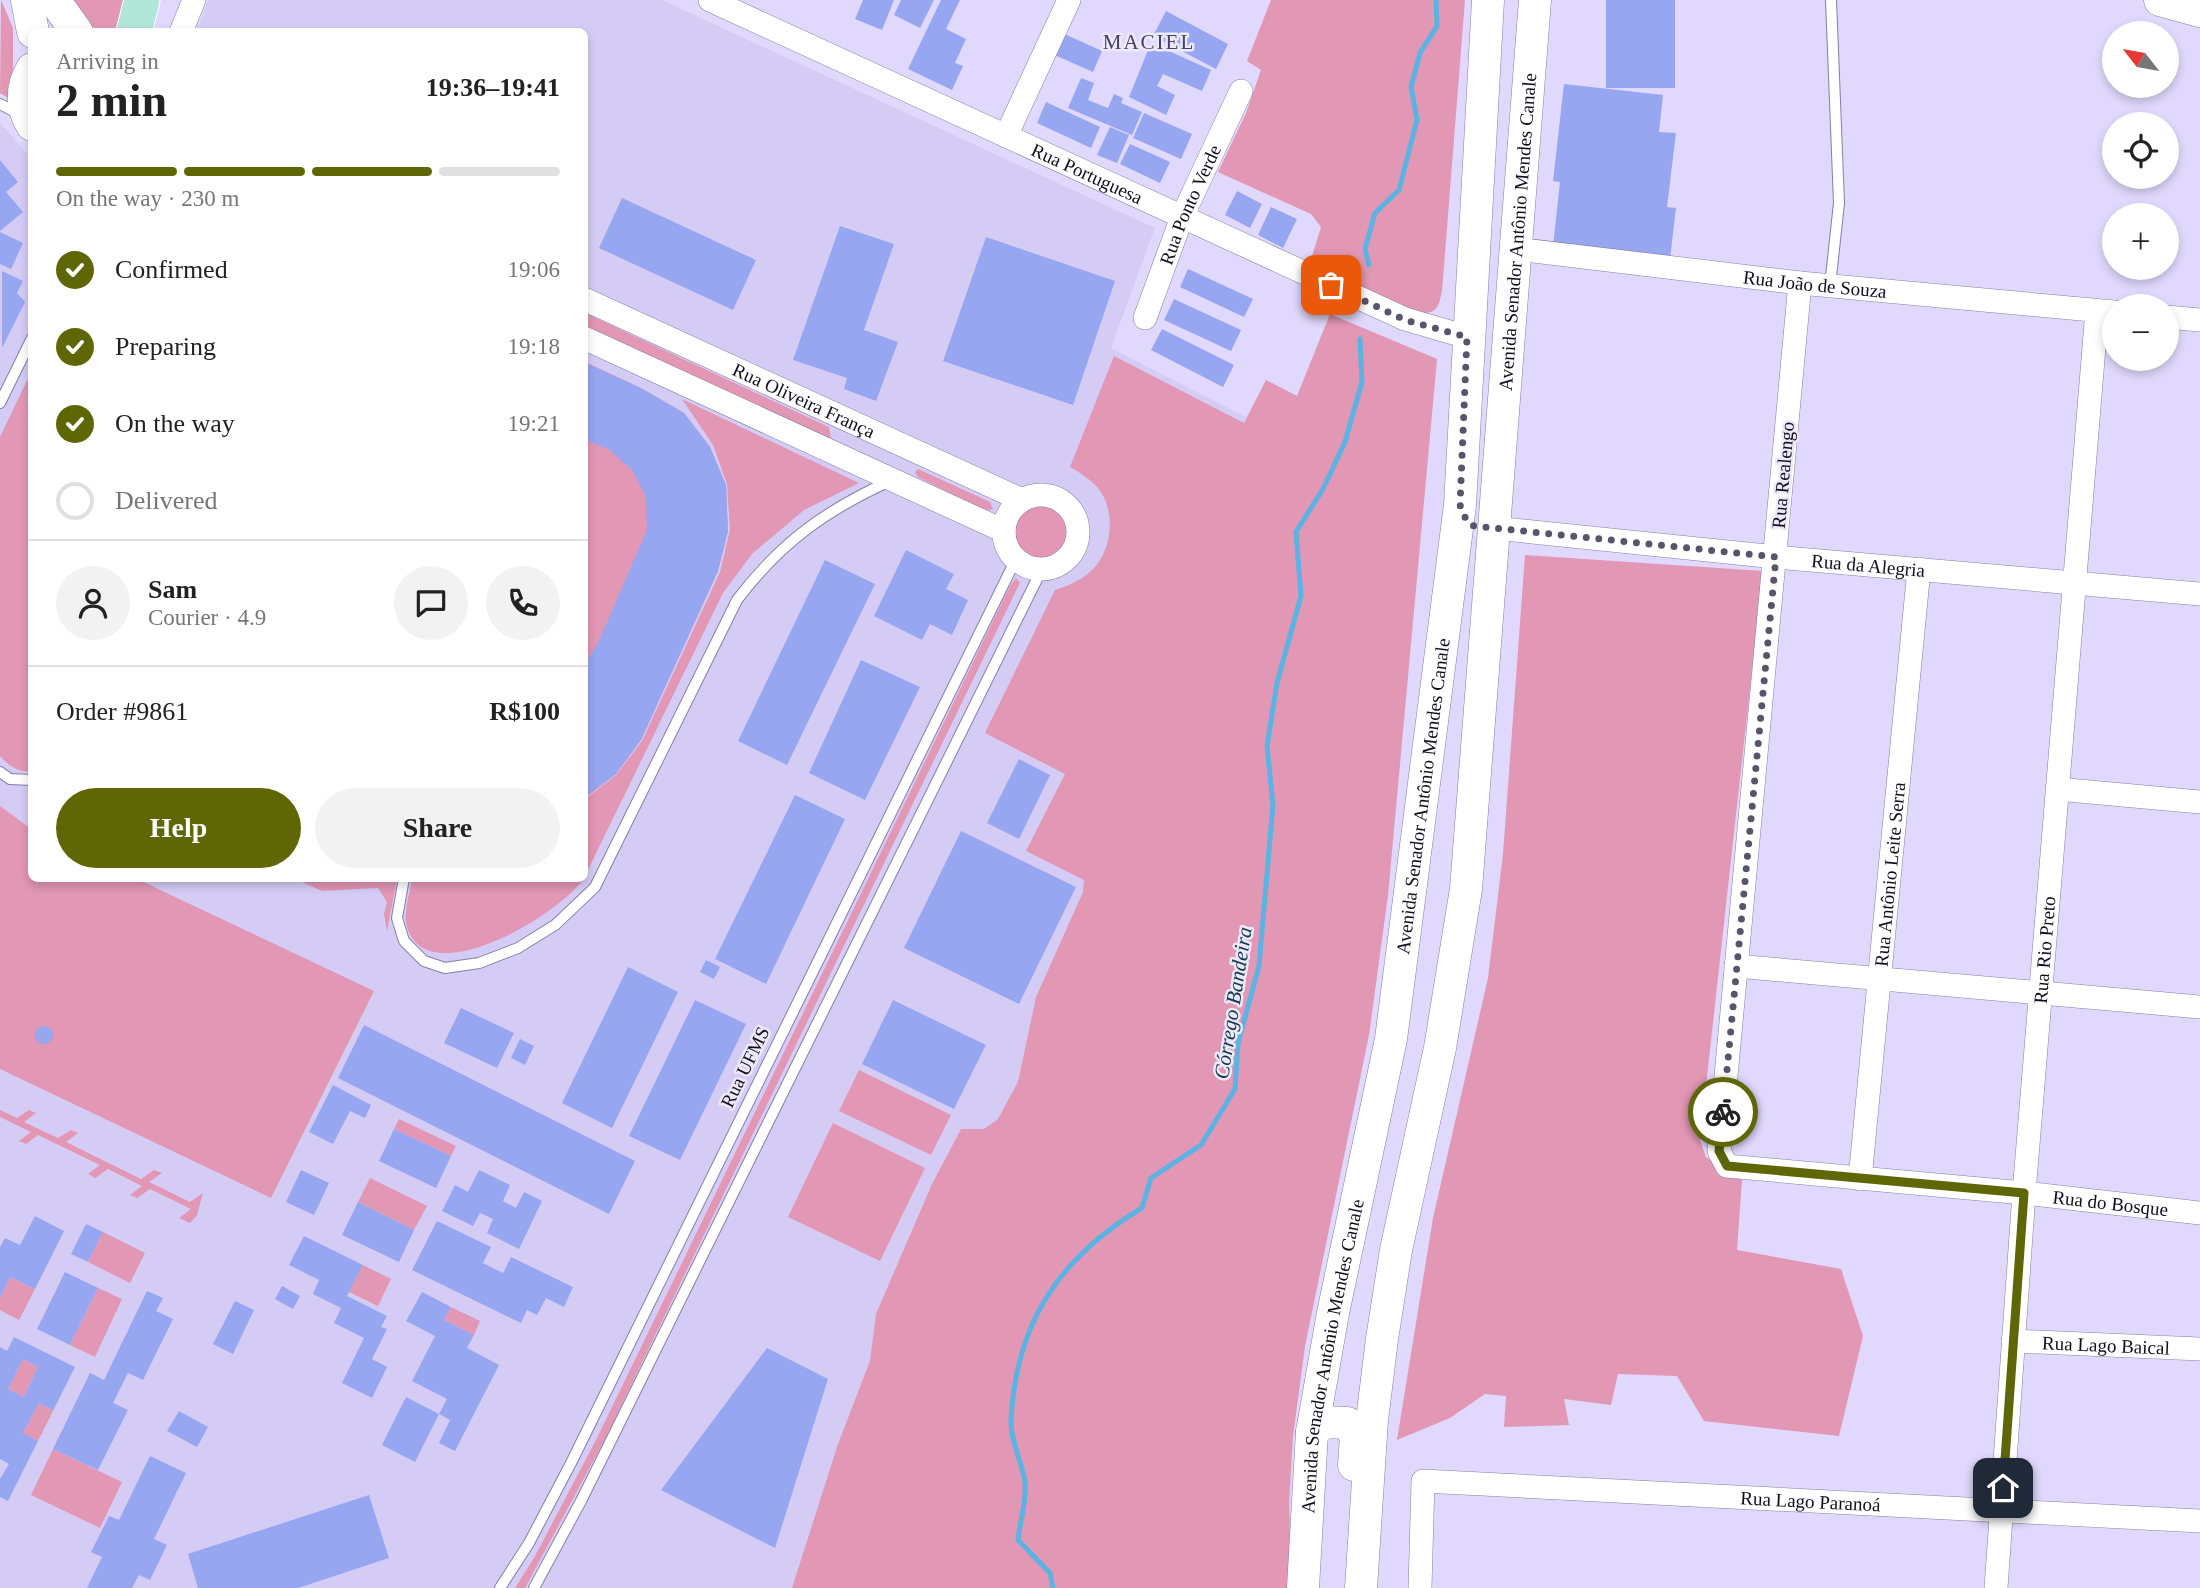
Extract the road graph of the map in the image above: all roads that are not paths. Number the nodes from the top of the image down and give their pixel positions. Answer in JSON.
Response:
{"nodes":[{"id":1,"x":27,"y":0,"type":"edge"},
{"id":2,"x":54,"y":0,"type":"edge"},
{"id":3,"x":142,"y":0,"type":"edge"},
{"id":4,"x":194,"y":0,"type":"edge"},
{"id":5,"x":710,"y":0,"type":"edge"},
{"id":6,"x":1069,"y":0,"type":"edge"},
{"id":7,"x":1488,"y":0,"type":"edge"},
{"id":8,"x":1535,"y":0,"type":"edge"},
{"id":9,"x":1831,"y":0,"type":"edge"},
{"id":10,"x":2160,"y":0,"type":"edge"},
{"id":11,"x":746,"y":7,"type":"edge"},
{"id":12,"x":2200,"y":12,"type":"edge"},
{"id":13,"x":32,"y":28,"type":"edge"},
{"id":14,"x":74,"y":28,"type":"edge"},
{"id":15,"x":135,"y":28,"type":"edge"},
{"id":16,"x":183,"y":28,"type":"edge"},
{"id":17,"x":28,"y":79,"type":"edge"},
{"id":18,"x":1241,"y":91,"type":"dead end"},
{"id":19,"x":20,"y":116,"type":"edge"},
{"id":20,"x":1006,"y":136,"type":"junction"},
{"id":21,"x":1182,"y":217,"type":"junction"},
{"id":22,"x":1516,"y":248,"type":"junction"},
{"id":23,"x":1800,"y":283,"type":"junction"},
{"id":24,"x":1830,"y":286,"type":"junction"},
{"id":25,"x":588,"y":301,"type":"edge"},
{"id":26,"x":2102,"y":312,"type":"edge"},
{"id":27,"x":1145,"y":318,"type":"dead end"},
{"id":28,"x":2179,"y":318,"type":"edge"},
{"id":29,"x":2200,"y":320,"type":"edge"},
{"id":30,"x":1467,"y":337,"type":"junction"},
{"id":31,"x":2102,"y":338,"type":"edge"},
{"id":32,"x":588,"y":340,"type":"edge"},
{"id":33,"x":28,"y":346,"type":"edge"},
{"id":34,"x":0,"y":403,"type":"edge"},
{"id":35,"x":1501,"y":426,"type":"junction"},
{"id":36,"x":905,"y":448,"type":"junction"},
{"id":37,"x":893,"y":480,"type":"junction"},
{"id":38,"x":1022,"y":500,"type":"junction"},
{"id":39,"x":1460,"y":505,"type":"junction"},
{"id":40,"x":1494,"y":528,"type":"junction"},
{"id":41,"x":1004,"y":531,"type":"junction"},
{"id":42,"x":1776,"y":557,"type":"junction"},
{"id":43,"x":1016,"y":559,"type":"junction"},
{"id":44,"x":1042,"y":569,"type":"junction"},
{"id":45,"x":1919,"y":569,"type":"junction"},
{"id":46,"x":2074,"y":583,"type":"junction"},
{"id":47,"x":2200,"y":594,"type":"edge"},
{"id":48,"x":0,"y":772,"type":"edge"},
{"id":49,"x":28,"y":780,"type":"edge"},
{"id":50,"x":2057,"y":789,"type":"junction"},
{"id":51,"x":2200,"y":802,"type":"edge"},
{"id":52,"x":403,"y":882,"type":"edge"},
{"id":53,"x":1736,"y":966,"type":"junction"},
{"id":54,"x":1880,"y":978,"type":"junction"},
{"id":55,"x":2040,"y":993,"type":"junction"},
{"id":56,"x":2200,"y":1007,"type":"edge"},
{"id":57,"x":1727,"y":1166,"type":"joint"},
{"id":58,"x":1860,"y":1179,"type":"junction"},
{"id":59,"x":2024,"y":1193,"type":"junction"},
{"id":60,"x":2200,"y":1213,"type":"edge"},
{"id":61,"x":2013,"y":1341,"type":"junction"},
{"id":62,"x":2200,"y":1349,"type":"edge"},
{"id":63,"x":1312,"y":1432,"type":"junction"},
{"id":64,"x":1365,"y":1503,"type":"junction"},
{"id":65,"x":2001,"y":1512,"type":"junction"},
{"id":66,"x":2200,"y":1521,"type":"edge"},
{"id":67,"x":500,"y":1588,"type":"edge"},
{"id":68,"x":534,"y":1588,"type":"edge"},
{"id":69,"x":1303,"y":1588,"type":"edge"},
{"id":70,"x":1361,"y":1588,"type":"edge"},
{"id":71,"x":1420,"y":1588,"type":"edge"},
{"id":72,"x":1996,"y":1588,"type":"edge"}],
"edges":[{"from":1,"to":13,"type":"main road"},
{"from":2,"to":14,"type":"main road"},
{"from":3,"to":15,"type":"main road"},
{"from":4,"to":16,"type":"street"},
{"from":5,"to":11,"type":"street","name":"Rua Portuguesa"},
{"from":6,"to":20,"type":"street"},
{"from":7,"to":30,"type":"main road","name":"Avenida Senador Antônio Mendes Canale"},
{"from":8,"to":22,"type":"main road","name":"Avenida Senador Antônio Mendes Canale"},
{"from":9,"to":24,"type":"lane"},
{"from":10,"to":12,"type":"main road"},
{"from":11,"to":20,"type":"street","name":"Rua Portuguesa"},
{"from":17,"to":19,"type":"main road"},
{"from":18,"to":21,"type":"street","name":"Rua Ponto Verde"},
{"from":20,"to":21,"type":"street","name":"Rua Portuguesa"},
{"from":21,"to":27,"type":"street","name":"Rua Ponto Verde"},
{"from":21,"to":30,"type":"street","name":"Rua Portuguesa"},
{"from":22,"to":23,"type":"street","name":"Rua João de Souza"},
{"from":22,"to":35,"type":"main road","name":"Avenida Senador Antônio Mendes Canale"},
{"from":23,"to":24,"type":"street","name":"Rua João de Souza"},
{"from":23,"to":42,"type":"street","name":"Rua Realengo"},
{"from":24,"to":26,"type":"street","name":"Rua João de Souza"},
{"from":25,"to":36,"type":"street","name":"Rua Oliveira França"},
{"from":28,"to":29,"type":"street"},
{"from":30,"to":35,"type":"main road"},
{"from":30,"to":39,"type":"main road","name":"Avenida Senador Antônio Mendes Canale"},
{"from":31,"to":46,"type":"street","name":"Rua Rio Preto"},
{"from":32,"to":37,"type":"street","name":"Rua Oliveira França"},
{"from":33,"to":34,"type":"lane"},
{"from":35,"to":40,"type":"main road","name":"Avenida Senador Antônio Mendes Canale"},
{"from":36,"to":37,"type":"street"},
{"from":36,"to":38,"type":"street","name":"Rua Oliveira França"},
{"from":37,"to":41,"type":"street","name":"Rua Oliveira França"},
{"from":37,"to":52,"type":"lane"},
{"from":38,"to":41,"type":"street"},
{"from":38,"to":44,"type":"street"},
{"from":39,"to":40,"type":"main road"},
{"from":39,"to":63,"type":"main road","name":"Avenida Senador Antônio Mendes Canale"},
{"from":40,"to":42,"type":"street","name":"Rua da Alegria"},
{"from":40,"to":64,"type":"main road","name":"Avenida Senador Antônio Mendes Canale"},
{"from":41,"to":43,"type":"street"},
{"from":42,"to":45,"type":"street","name":"Rua da Alegria"},
{"from":42,"to":53,"type":"street","name":"Rua Realengo"},
{"from":43,"to":44,"type":"street"},
{"from":43,"to":67,"type":"lane","name":"Rua UFMS"},
{"from":44,"to":68,"type":"lane"},
{"from":45,"to":46,"type":"street","name":"Rua da Alegria"},
{"from":45,"to":54,"type":"street","name":"Rua Antônio Leite Serra"},
{"from":46,"to":47,"type":"street","name":"Rua da Alegria"},
{"from":46,"to":50,"type":"street","name":"Rua Rio Preto"},
{"from":48,"to":49,"type":"lane"},
{"from":50,"to":51,"type":"street"},
{"from":50,"to":55,"type":"street","name":"Rua Rio Preto"},
{"from":53,"to":54,"type":"street"},
{"from":53,"to":57,"type":"street","name":"Rua Realengo"},
{"from":54,"to":55,"type":"street"},
{"from":54,"to":58,"type":"street","name":"Rua Antônio Leite Serra"},
{"from":55,"to":56,"type":"street"},
{"from":55,"to":59,"type":"street","name":"Rua Rio Preto"},
{"from":57,"to":58,"type":"street","name":"Rua do Bosque"},
{"from":58,"to":59,"type":"street","name":"Rua do Bosque"},
{"from":59,"to":60,"type":"street","name":"Rua do Bosque"},
{"from":59,"to":61,"type":"street","name":"Rua Rio Preto"},
{"from":61,"to":62,"type":"street","name":"Rua Lago Baical"},
{"from":61,"to":65,"type":"street","name":"Rua Rio Preto"},
{"from":63,"to":64,"type":"main road"},
{"from":63,"to":69,"type":"main road","name":"Avenida Senador Antônio Mendes Canale"},
{"from":64,"to":70,"type":"main road","name":"Avenida Senador Antônio Mendes Canale"},
{"from":65,"to":66,"type":"street","name":"Rua Lago Paranoá"},
{"from":65,"to":71,"type":"street","name":"Rua Lago Paranoá"},
{"from":65,"to":72,"type":"street","name":"Rua Rio Preto"}]}
